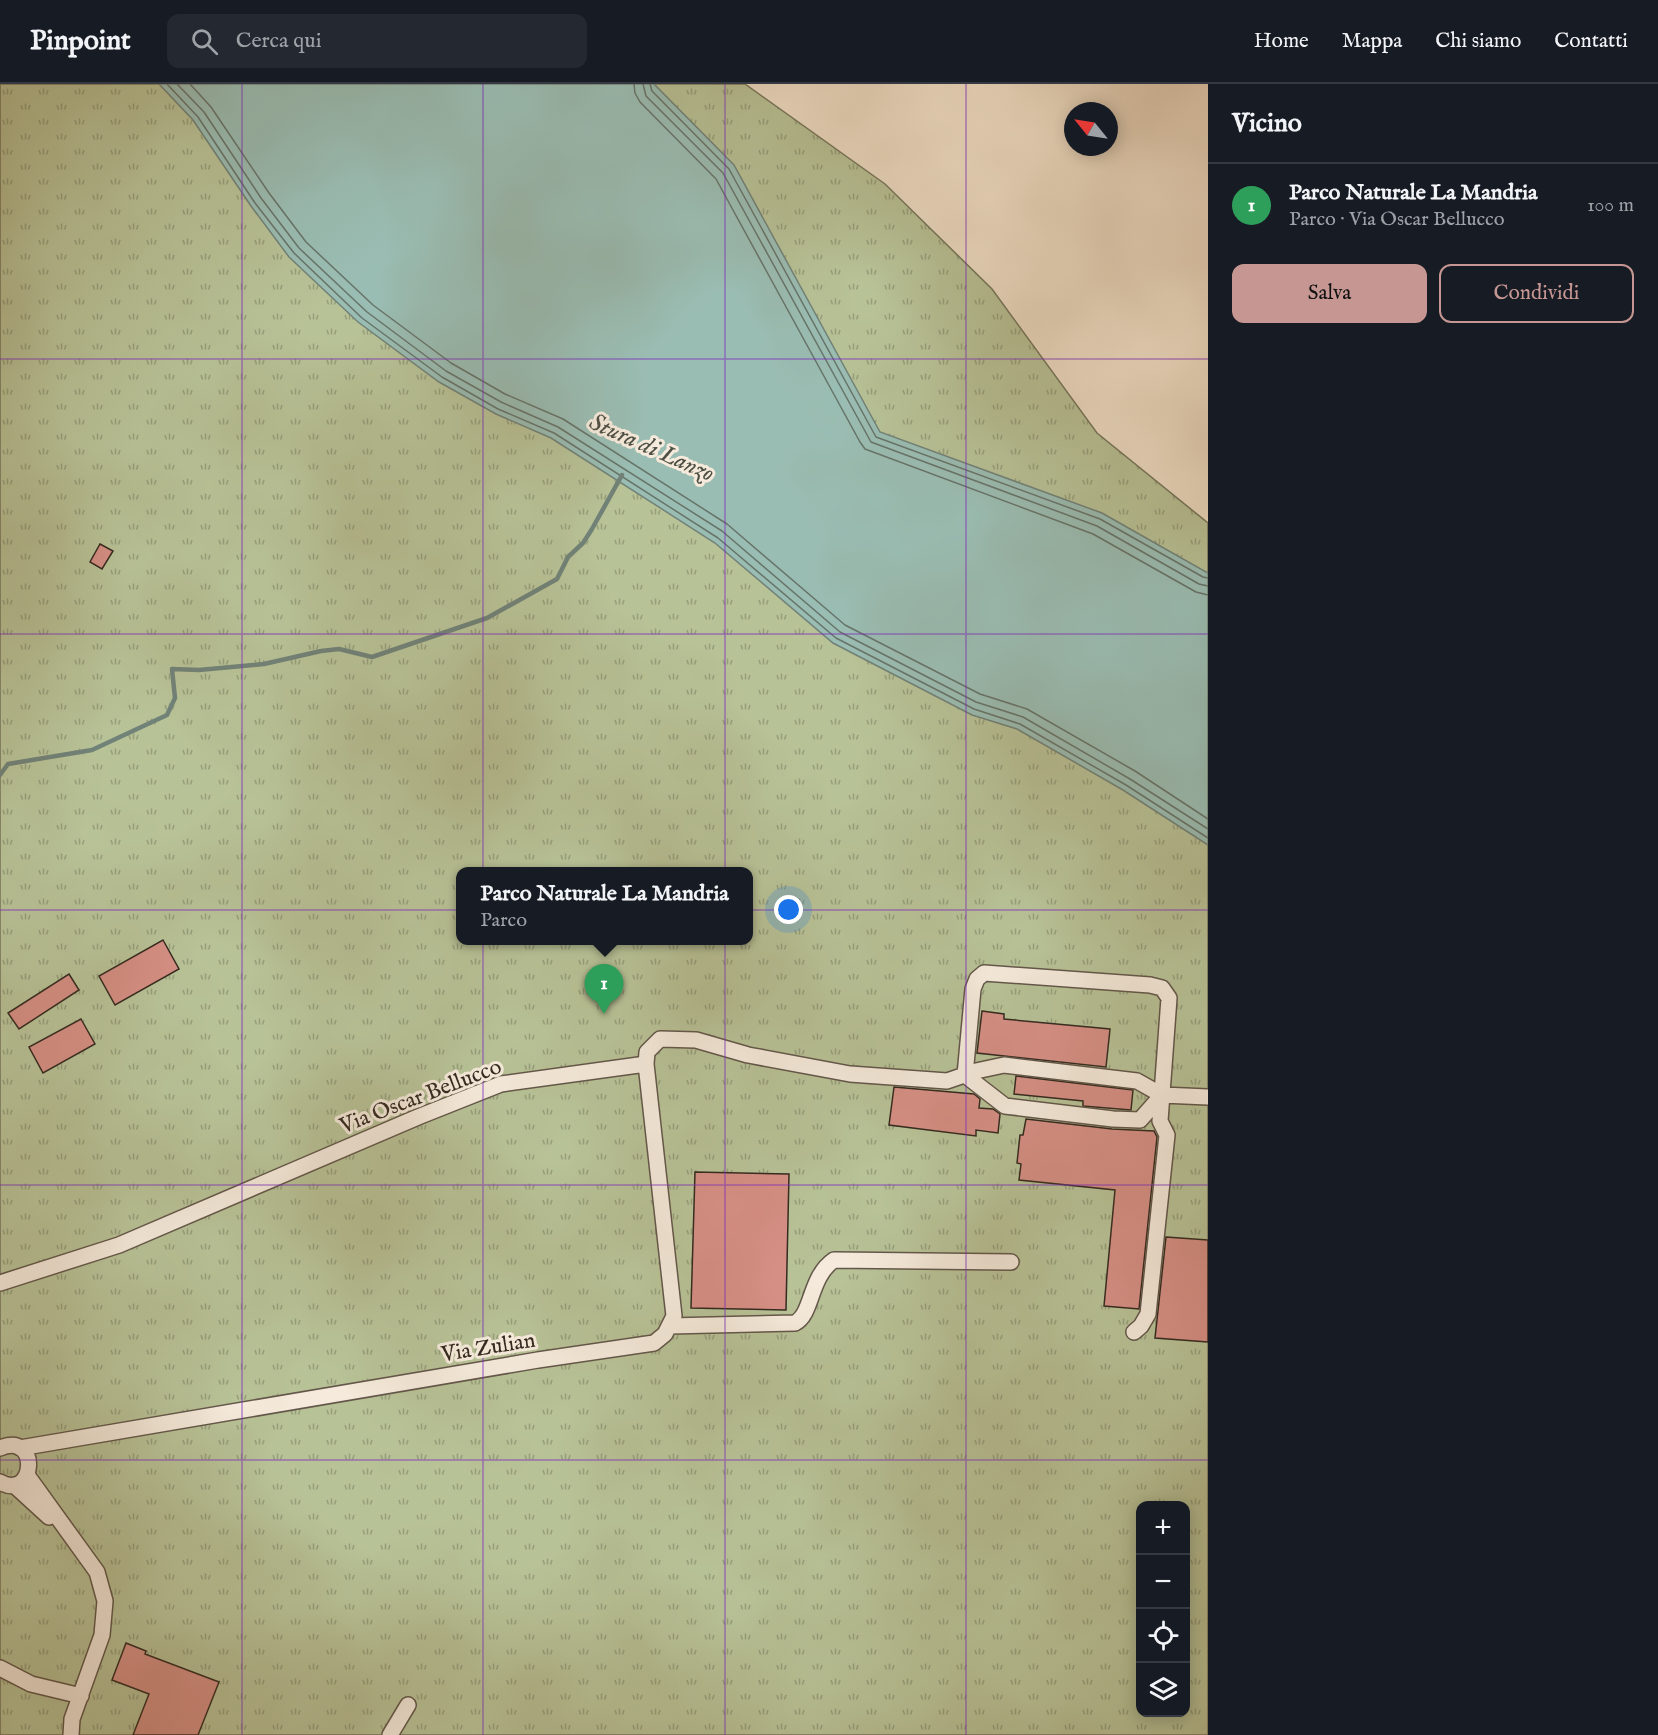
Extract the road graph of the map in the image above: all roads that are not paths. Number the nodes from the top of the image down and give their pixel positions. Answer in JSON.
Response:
{"nodes":[{"id":1,"x":646,"y":1064,"type":"junction"},
{"id":2,"x":965,"y":1075,"type":"junction"},
{"id":3,"x":1162,"y":1095,"type":"junction"},
{"id":4,"x":1208,"y":1097,"type":"edge"},
{"id":5,"x":1011,"y":1262,"type":"dead end"},
{"id":6,"x":0,"y":1283,"type":"edge"},
{"id":7,"x":670,"y":1326,"type":"junction"},
{"id":8,"x":1134,"y":1332,"type":"dead end"},
{"id":9,"x":46,"y":1443,"type":"junction"},
{"id":10,"x":0,"y":1448,"type":"edge"},
{"id":11,"x":20,"y":1448,"type":"junction"},
{"id":12,"x":28,"y":1469,"type":"junction"},
{"id":13,"x":7,"y":1484,"type":"edge"},
{"id":14,"x":71,"y":1538,"type":"junction"},
{"id":15,"x":0,"y":1668,"type":"edge"},
{"id":16,"x":81,"y":1696,"type":"junction"},
{"id":17,"x":408,"y":1705,"type":"dead end"},
{"id":18,"x":71,"y":1735,"type":"edge"},
{"id":19,"x":390,"y":1735,"type":"edge"}],
"edges":[{"from":1,"to":2,"type":"street"},
{"from":1,"to":6,"type":"street","name":"Via Oscar Bellucco"},
{"from":1,"to":7,"type":"street"},
{"from":2,"to":3,"type":"street"},
{"from":2,"to":3,"type":"street"},
{"from":2,"to":3,"type":"street"},
{"from":3,"to":4,"type":"street"},
{"from":3,"to":8,"type":"street"},
{"from":5,"to":7,"type":"street"},
{"from":7,"to":9,"type":"street","name":"Via Zulian"},
{"from":9,"to":11,"type":"street","name":"Via Zulian"},
{"from":9,"to":12,"type":"street"},
{"from":10,"to":11,"type":"street","name":"Via Zulian"},
{"from":11,"to":12,"type":"street"},
{"from":12,"to":13,"type":"street"},
{"from":12,"to":14,"type":"street"},
{"from":13,"to":14,"type":"street"},
{"from":14,"to":16,"type":"street"},
{"from":15,"to":16,"type":"street"},
{"from":16,"to":18,"type":"street"},
{"from":17,"to":19,"type":"street"}]}
